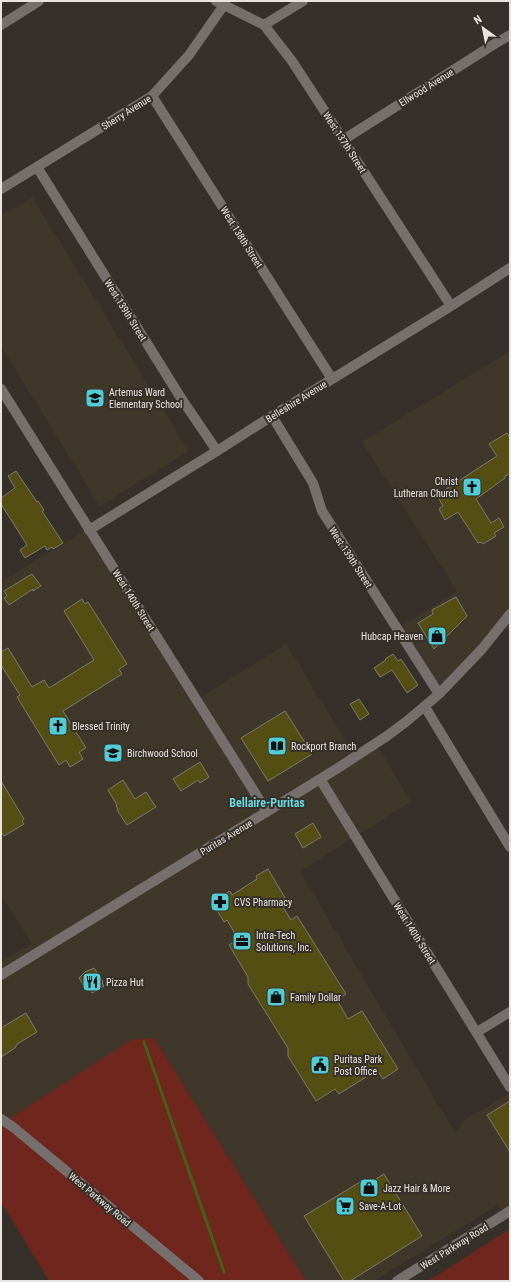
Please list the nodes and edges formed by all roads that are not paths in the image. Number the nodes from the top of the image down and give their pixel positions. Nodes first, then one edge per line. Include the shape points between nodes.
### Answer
1 (39, 1) edge
2 (303, 1) edge
3 (220, 3) edge
4 (1, 25) edge
5 (264, 25) junction
6 (510, 35) edge
7 (152, 96) junction
8 (343, 140) junction
9 (37, 167) junction
10 (1, 189) edge
11 (508, 268) edge
12 (451, 306) junction
13 (332, 379) junction
14 (1, 389) edge
15 (272, 416) junction
16 (217, 451) junction
17 (89, 530) junction
18 (508, 620) edge
19 (439, 694) junction
20 (425, 707) junction
21 (320, 779) junction
22 (268, 812) junction
23 (510, 847) edge
24 (1, 975) edge
25 (510, 1012) edge
26 (477, 1032) junction
27 (510, 1087) edge
28 (1, 1119) edge
29 (510, 1211) edge
30 (199, 1281) edge
31 (397, 1281) edge

1 - 4 street
2 - 5 street
3 - 5 street, West 137th Street
3 - 7 street, Sherry Avenue via 189,55
5 - 8 street, West 137th Street via 292,61
6 - 8 street, Ellwood Avenue
7 - 9 street, Sherry Avenue
7 - 13 street, West 138th Street
8 - 12 street, West 137th Street
9 - 10 street, Sherry Avenue
9 - 16 street, West 139th Street via 177,392
11 - 12 street, Belleshire Avenue
12 - 13 street, Belleshire Avenue
13 - 15 street, Belleshire Avenue
14 - 17 street, West 140th Street
15 - 16 street, Belleshire Avenue
15 - 19 street, West 139th Street via 314,483 322,511
16 - 17 street, Belleshire Avenue
17 - 22 street, West 140th Street
18 - 19 street, Puritas Avenue
19 - 20 street, Puritas Avenue
20 - 21 street, Puritas Avenue via 387,736
20 - 23 street
21 - 22 street, Puritas Avenue
21 - 26 street, West 140th Street
22 - 24 street, Puritas Avenue
25 - 26 street
26 - 27 street, West 140th Street
28 - 30 street, West Parkway Road
29 - 31 street, West Parkway Road

